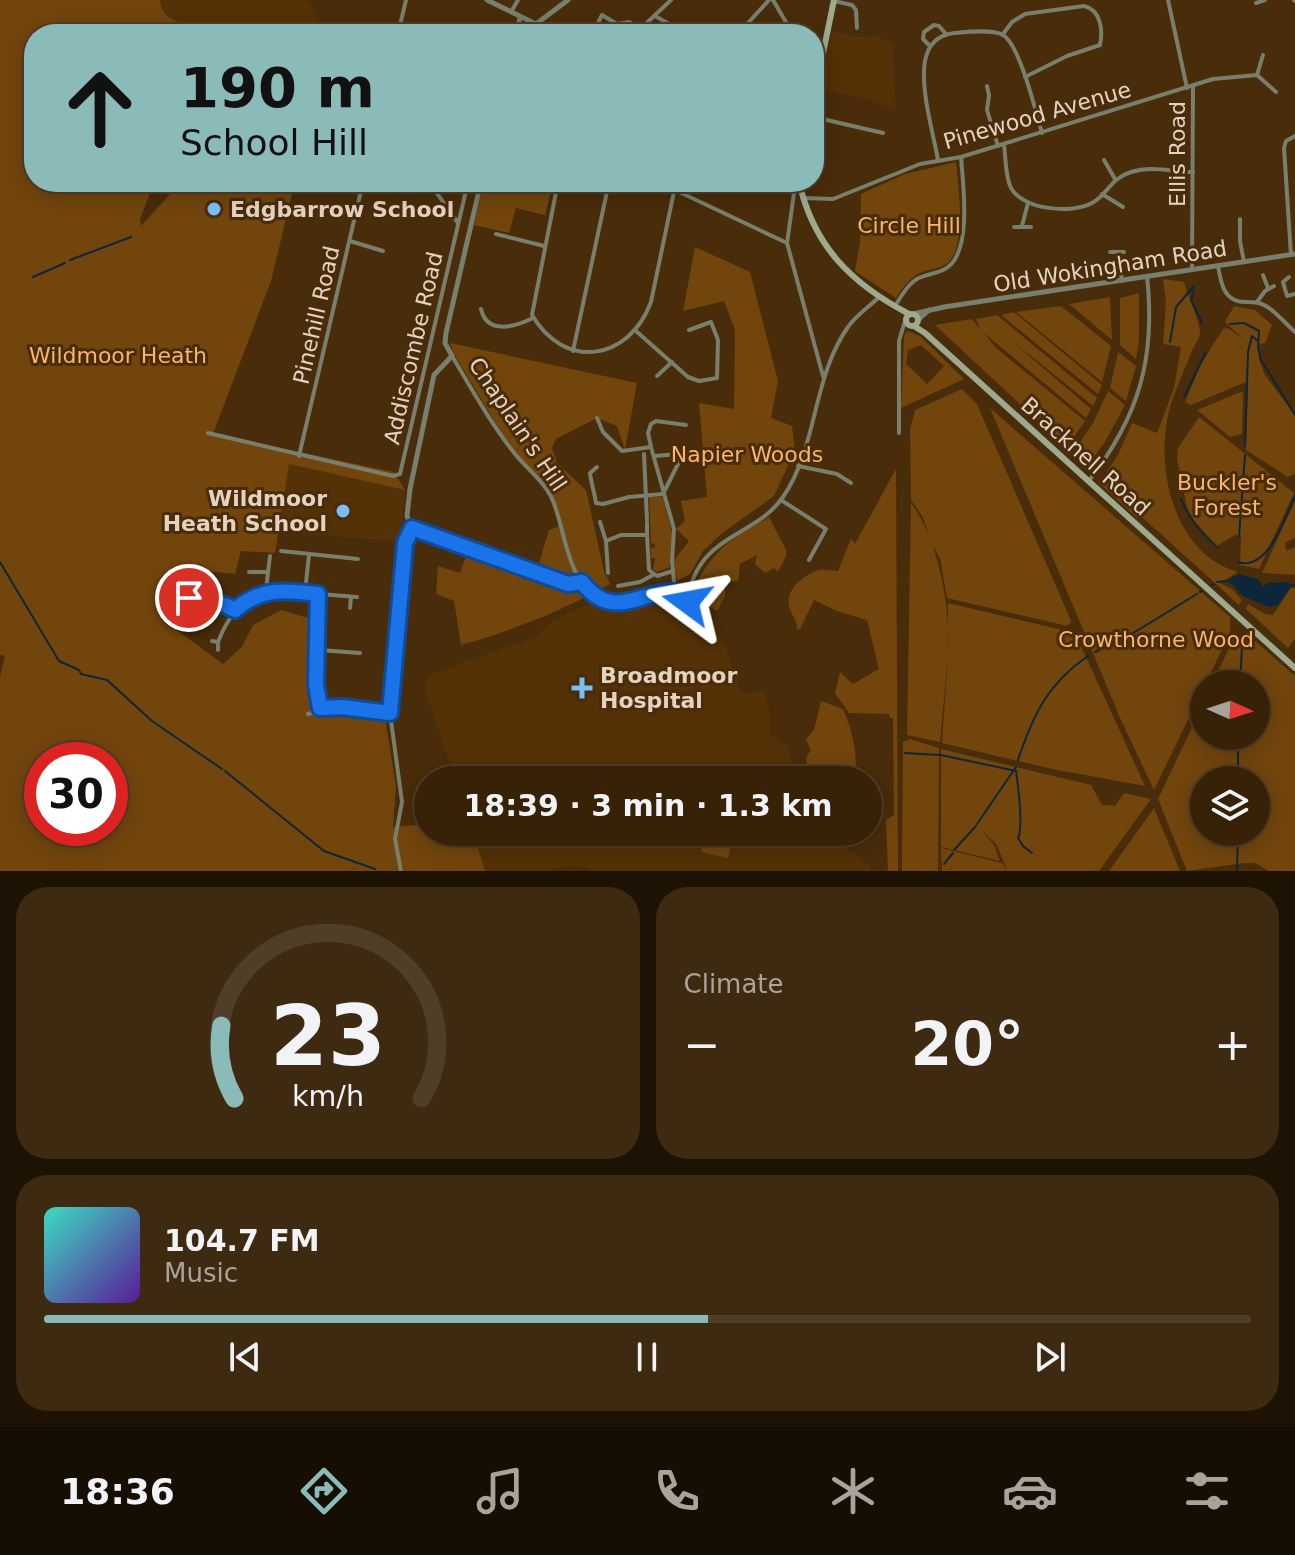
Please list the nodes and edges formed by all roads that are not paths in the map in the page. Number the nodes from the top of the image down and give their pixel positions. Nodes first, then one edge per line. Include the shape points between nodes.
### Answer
1 (406, 0) edge
2 (487, 0) edge
3 (518, 0) edge
4 (568, 0) edge
5 (671, 0) edge
6 (771, 0) edge
7 (1168, 0) edge
8 (1265, 0) edge
9 (834, 1) edge
10 (1256, 3) dead end
11 (511, 12) junction
12 (654, 15) junction
13 (520, 18) junction
14 (400, 24) edge
15 (518, 24) edge
16 (536, 24) joint
17 (597, 24) edge
18 (617, 24) edge
19 (645, 24) edge
20 (670, 24) edge
21 (748, 24) edge
22 (787, 24) edge
23 (857, 28) dead end
24 (946, 34) junction
25 (1002, 34) junction
26 (824, 40) edge
27 (930, 46) junction
28 (1263, 55) dead end
29 (1257, 75) junction
30 (1025, 77) junction
31 (987, 86) dead end
32 (1190, 87) junction
33 (1276, 92) dead end
34 (824, 119) edge
35 (883, 133) dead end
36 (1042, 133) junction
37 (1295, 136) edge
38 (1004, 144) junction
39 (998, 146) junction
40 (961, 157) junction
41 (938, 160) junction
42 (1104, 160) dead end
43 (1193, 172) junction
44 (1116, 179) junction
45 (361, 192) edge
46 (436, 192) edge
47 (466, 192) edge
48 (479, 192) edge
49 (556, 192) edge
50 (607, 192) edge
51 (675, 192) edge
52 (679, 192) edge
53 (794, 192) edge
54 (802, 192) edge
55 (1102, 194) junction
56 (803, 198) junction
57 (1028, 203) junction
58 (1123, 207) dead end
59 (1240, 219) dead end
60 (458, 223) junction
61 (1022, 226) junction
62 (1014, 227) dead end
63 (1031, 227) dead end
64 (496, 234) dead end
65 (1293, 236) edge
66 (350, 241) junction
67 (787, 243) junction
68 (544, 246) junction
69 (383, 251) dead end
70 (1110, 252) dead end
71 (1293, 255) edge
72 (1244, 262) junction
73 (1218, 266) junction
74 (1192, 269) junction
75 (1263, 275) dead end
76 (1147, 276) junction
77 (1289, 277) dead end
78 (1122, 281) junction
79 (1295, 294) edge
80 (879, 296) junction
81 (1257, 302) junction
82 (896, 307) junction
83 (481, 309) dead end
84 (533, 316) junction
85 (911, 320) junction
86 (689, 330) dead end
87 (636, 331) junction
88 (1295, 332) edge
89 (573, 351) junction
90 (452, 356) junction
91 (672, 362) junction
92 (657, 376) dead end
93 (824, 376) junction
94 (717, 378) junction
95 (718, 385) dead end
96 (597, 418) dead end
97 (686, 425) dead end
98 (208, 433) dead end
99 (899, 433) dead end
100 (651, 447) junction
101 (644, 454) dead end
102 (299, 456) junction
103 (655, 456) junction
104 (798, 466) junction
105 (597, 467) dead end
106 (1088, 482) junction
107 (851, 483) dead end
108 (664, 493) junction
109 (647, 497) junction
110 (781, 500) junction
111 (600, 522) dead end
112 (412, 528) junction
113 (647, 535) junction
114 (606, 541) junction
115 (281, 551) dead end
116 (309, 554) junction
117 (270, 556) dead end
118 (358, 559) dead end
119 (809, 560) dead end
120 (673, 571) junction
121 (249, 572) dead end
122 (268, 572) junction
123 (608, 573) dead end
124 (653, 575) junction
125 (582, 582) junction
126 (618, 586) dead end
127 (675, 591) junction
128 (266, 592) junction
129 (305, 592) junction
130 (318, 594) junction
131 (189, 598) dead end
132 (350, 608) dead end
133 (235, 610) junction
134 (218, 650) dead end
135 (319, 650) junction
136 (360, 653) dead end
137 (1295, 668) edge
138 (320, 708) junction
139 (390, 713) junction
140 (308, 714) dead end
141 (401, 871) edge

1 - 14 street
2 - 11 street
3 - 11 street
4 - 16 street
5 - 12 street
6 - 21 street
6 - 22 street
7 - 32 street, Ellis Road
8 - 10 street
9 - 23 street via 852,5
9 - 26 main road
11 - 13 street
12 - 19 street
12 - 20 street
13 - 15 street
13 - 16 street
17 - 18 street via 602,15
24 - 25 street
24 - 27 street
24 - 27 street via 934,25 924,32
25 - 30 street
25 - 30 street via 1025,14 1084,6 1097,13 1100,45
27 - 41 street via 925,74
28 - 29 street
29 - 32 street, Pinewood Avenue via 1222,77
29 - 33 street
30 - 36 street
31 - 39 street via 987,110
32 - 36 street, Pinewood Avenue
32 - 43 street, Ellis Road
34 - 35 street
36 - 38 street, Pinewood Avenue
37 - 65 street via 1284,148
38 - 39 street, Pinewood Avenue
38 - 57 street via 1011,189
39 - 40 street, Pinewood Avenue
40 - 41 street, Pinewood Avenue
40 - 82 street via 960,252 940,272 914,280
41 - 56 street, Pinewood Avenue via 837,198
42 - 44 street
43 - 44 street via 1146,169
43 - 74 street, Ellis Road
44 - 55 street
45 - 66 street, Pinehill Road
46 - 60 street
47 - 60 street, Addiscombe Road
48 - 90 street via 446,333
49 - 68 street
50 - 89 street
51 - 87 street via 651,302
52 - 67 street
53 - 67 street
54 - 56 main road, Bracknell Road
55 - 57 street via 1084,206 1054,209
55 - 58 street
56 - 80 main road, Bracknell Road via 834,257
57 - 61 street
59 - 72 street
60 - 102 street, Addiscombe Road via 400,474
61 - 62 street
61 - 63 street
64 - 68 street
65 - 71 street
66 - 69 street
66 - 102 street, Pinehill Road
67 - 93 street
68 - 84 street
70 - 78 street via 1121,252
71 - 72 street, Old Wokingham Road
72 - 73 street, Old Wokingham Road
73 - 74 street, Old Wokingham Road
73 - 81 street via 1228,296 1237,302
74 - 76 street, Old Wokingham Road
75 - 81 street via 1271,287
76 - 78 street, Old Wokingham Road
76 - 106 street via 1150,326 1143,381 1124,430
77 - 79 street via 1284,291 1287,296
78 - 85 street, Old Wokingham Road via 930,309
80 - 82 main road, Bracknell Road
80 - 93 street via 847,328
81 - 88 street
82 - 85 main road, Bracknell Road
83 - 84 street via 489,325 501,327
84 - 89 street via 553,340
85 - 99 street via 899,341
85 - 106 main road, Bracknell Road
86 - 94 street via 714,321
87 - 89 street via 598,352
87 - 91 street
90 - 112 street via 434,375 410,489 407,516
90 - 125 street, Chaplain's Hill via 513,452 552,498
91 - 92 street
91 - 94 street via 696,380
93 - 104 street
94 - 95 street
96 - 100 street via 622,451
97 - 100 street via 651,424
98 - 102 street
100 - 103 street
101 - 109 street
103 - 108 street
103 - 108 street via 673,453 680,460
104 - 107 street via 837,474
104 - 110 street
105 - 109 street via 589,477 596,503
106 - 137 main road, Bracknell Road
108 - 109 street
108 - 120 street via 674,529
109 - 113 street
110 - 119 street via 826,529
110 - 127 street via 708,554 688,599
111 - 114 street
112 - 125 street via 568,584
112 - 139 street via 405,543
113 - 114 street
113 - 124 street
114 - 123 street
115 - 116 street
116 - 118 street
116 - 129 street
117 - 122 street
120 - 124 street
120 - 127 street
121 - 122 street
122 - 128 street
124 - 126 street
125 - 127 street via 595,595 622,603
128 - 129 street
128 - 133 street
129 - 130 street
130 - 132 street via 354,597
130 - 135 street
131 - 133 street
133 - 134 street via 215,641
135 - 136 street
135 - 138 street
138 - 139 street
138 - 140 street
139 - 141 street via 402,802 395,839

